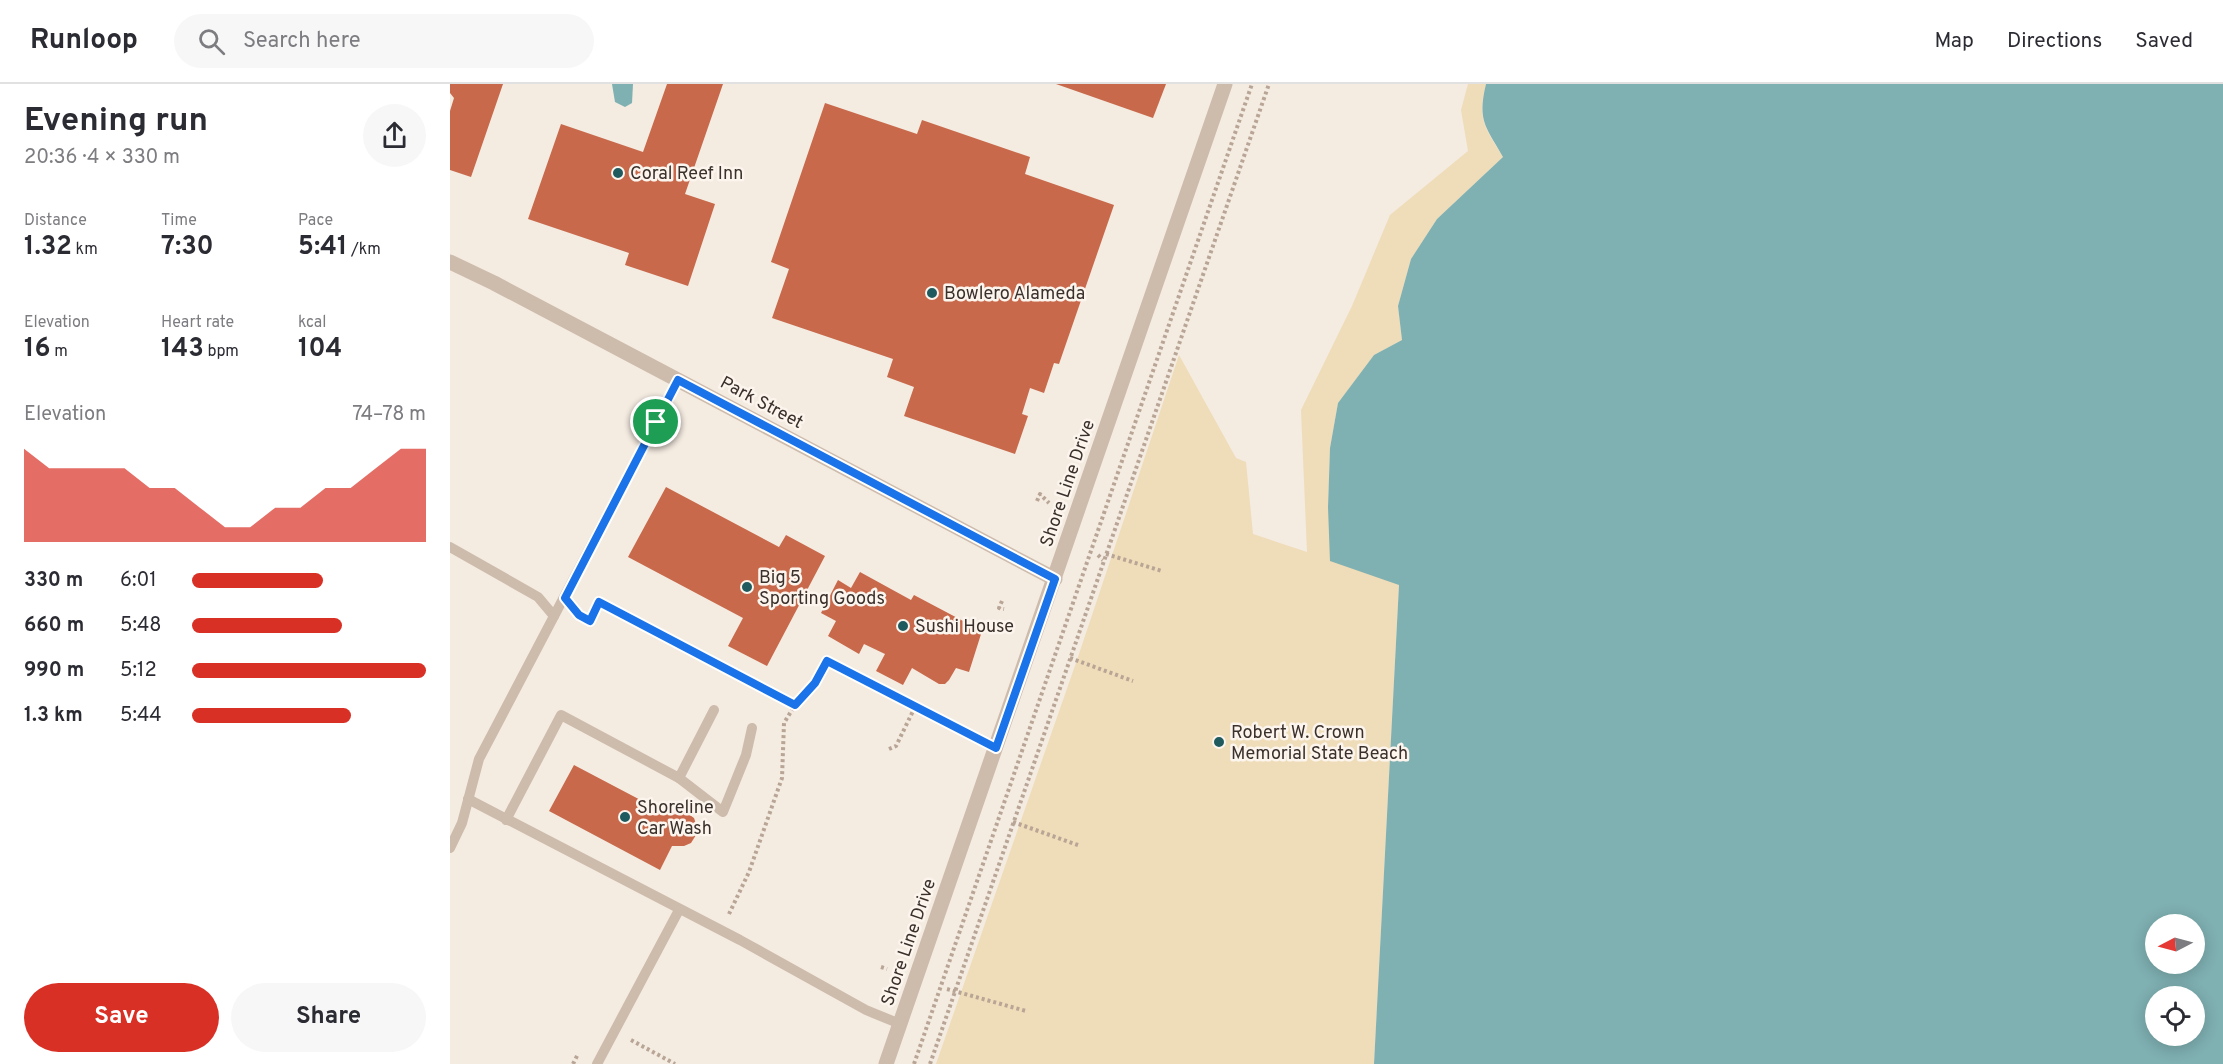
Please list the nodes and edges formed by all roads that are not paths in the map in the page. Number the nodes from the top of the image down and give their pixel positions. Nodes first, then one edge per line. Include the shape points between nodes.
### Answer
1 (1225, 84) edge
2 (450, 262) edge
3 (678, 380) junction
4 (450, 548) edge
5 (1055, 579) junction
6 (554, 616) junction
7 (714, 710) dead end
8 (752, 729) dead end
9 (679, 778) junction
10 (468, 799) junction
11 (506, 820) junction
12 (450, 848) edge
13 (679, 910) junction
14 (900, 1024) junction
15 (597, 1064) edge
16 (886, 1064) edge

1 - 5 street, Shore Line Drive
2 - 3 street, Park Street
3 - 5 street, Park Street
3 - 6 lane
4 - 6 lane via 538,597
5 - 14 street, Shore Line Drive
6 - 10 lane via 479,759
7 - 9 lane
8 - 9 lane via 747,755 723,812
9 - 11 lane via 561,715
10 - 11 lane
10 - 12 lane
11 - 13 lane
13 - 14 lane via 866,1010
13 - 15 lane
14 - 16 street, Shore Line Drive

